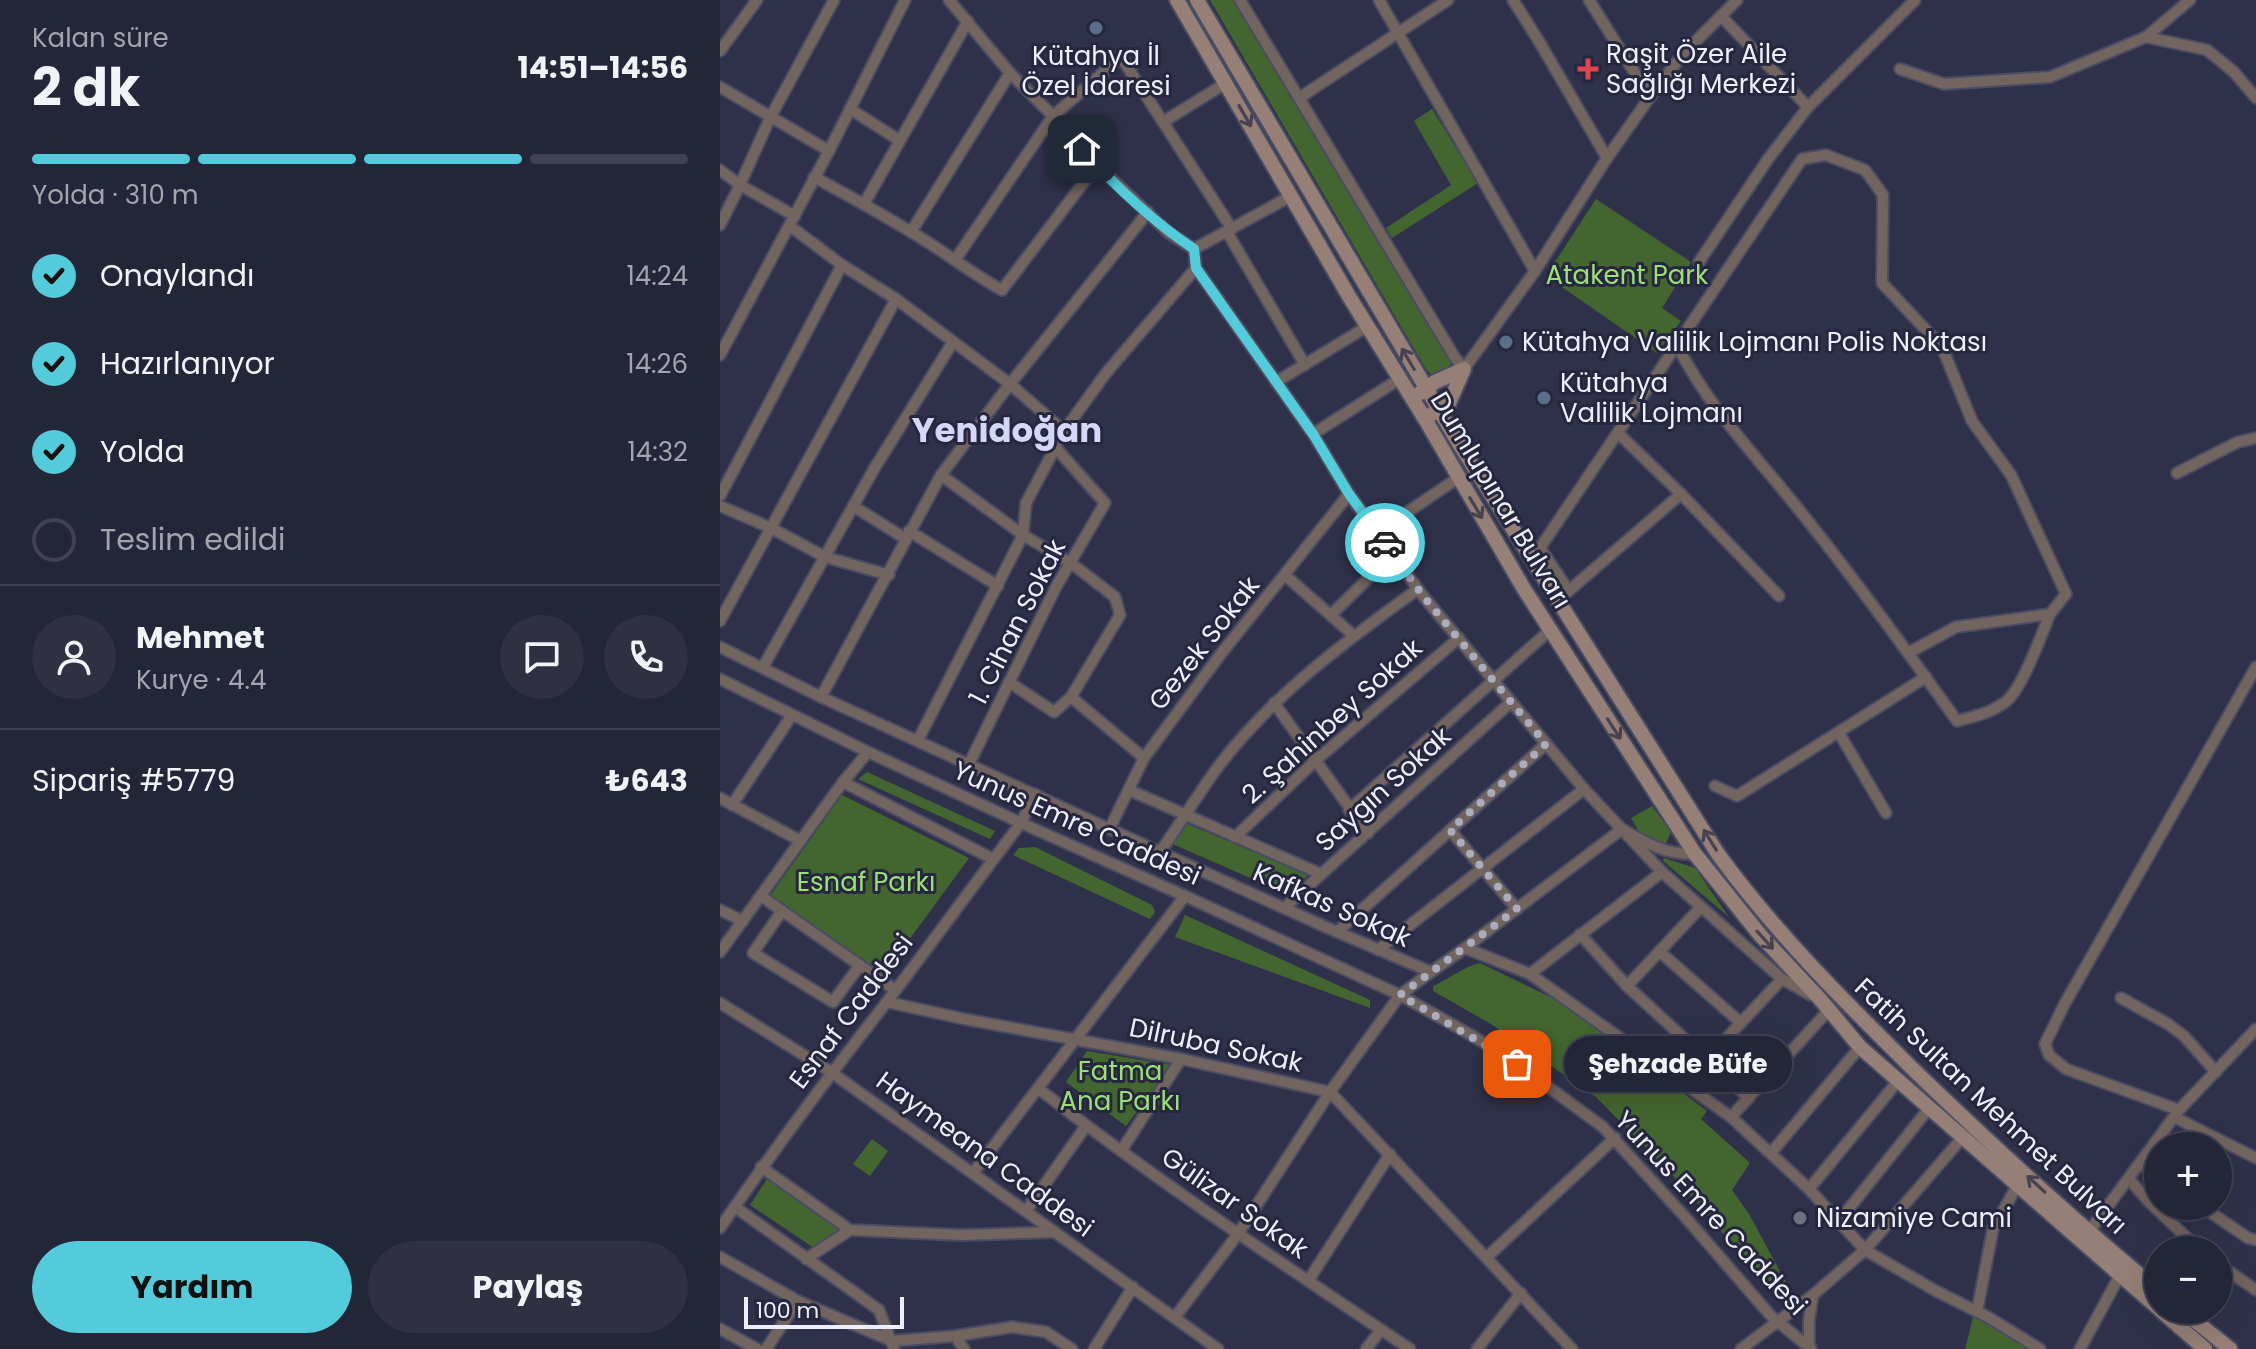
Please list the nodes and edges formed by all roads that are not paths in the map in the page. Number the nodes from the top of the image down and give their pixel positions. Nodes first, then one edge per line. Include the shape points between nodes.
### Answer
1 (757, 0) edge
2 (834, 0) edge
3 (905, 0) edge
4 (949, 0) edge
5 (1177, 0) edge
6 (1197, 0) edge
7 (1240, 0) edge
8 (1379, 0) edge
9 (1448, 0) edge
10 (1513, 0) edge
11 (1589, 0) edge
12 (1737, 0) edge
13 (1915, 0) edge
14 (2190, 0) edge
15 (1721, 16) junction
16 (968, 21) junction
17 (1399, 32) junction
18 (2146, 37) junction
19 (720, 51) edge
20 (1900, 69) dead end
21 (1010, 73) junction
22 (1226, 83) junction
23 (720, 87) edge
24 (1650, 97) junction
25 (1299, 98) junction
26 (2256, 98) edge
27 (1808, 107) junction
28 (850, 109) junction
29 (1053, 116) junction
30 (770, 118) junction
31 (1163, 122) junction
32 (899, 140) junction
33 (829, 151) junction
34 (1607, 158) junction
35 (1097, 165) junction
36 (720, 170) edge
37 (814, 177) junction
38 (740, 185) junction
39 (1291, 196) junction
40 (864, 204) junction
41 (1148, 212) junction
42 (793, 221) junction
43 (720, 225) edge
44 (1229, 230) junction
45 (911, 232) junction
46 (1194, 249) junction
47 (955, 260) junction
48 (1699, 262) dead end
49 (842, 265) junction
50 (1196, 268) junction
51 (1535, 271) junction
52 (896, 299) junction
53 (1368, 326) junction
54 (953, 342) junction
55 (1677, 345) junction
56 (720, 355) edge
57 (1305, 365) junction
58 (1464, 369) junction
59 (1401, 378) junction
60 (1276, 382) junction
61 (1010, 384) junction
62 (1426, 389) junction
63 (1412, 399) junction
64 (1439, 409) junction
65 (1425, 419) junction
66 (1064, 431) junction
67 (1618, 433) junction
68 (1313, 434) junction
69 (2256, 438) edge
70 (1055, 447) junction
71 (2177, 473) dead end
72 (941, 475) junction
73 (1458, 478) junction
74 (1349, 494) junction
75 (1681, 494) junction
76 (720, 496) edge
77 (720, 506) edge
78 (853, 506) junction
79 (771, 528) junction
80 (1378, 532) junction
81 (907, 535) junction
82 (1023, 535) junction
83 (1393, 554) junction
84 (825, 557) junction
85 (1071, 563) junction
86 (889, 575) junction
87 (1285, 575) junction
88 (998, 586) junction
89 (1418, 589) junction
90 (1564, 595) junction
91 (1779, 596) dead end
92 (2050, 614) junction
93 (1331, 615) junction
94 (720, 621) edge
95 (1550, 630) junction
96 (1353, 635) junction
97 (1459, 638) junction
98 (720, 647) edge
99 (1908, 653) junction
100 (763, 667) junction
101 (2256, 667) edge
102 (1926, 677) junction
103 (720, 679) edge
104 (1495, 680) junction
105 (1009, 682) junction
106 (821, 697) junction
107 (1071, 697) junction
108 (1511, 702) junction
109 (1274, 703) junction
110 (792, 715) junction
111 (1839, 733) junction
112 (918, 740) junction
113 (1546, 744) junction
114 (868, 752) junction
115 (1144, 758) junction
116 (1315, 761) junction
117 (969, 764) junction
118 (843, 782) junction
119 (1715, 786) dead end
120 (1584, 789) junction
121 (1129, 790) junction
122 (1035, 794) junction
123 (720, 798) edge
124 (732, 805) junction
125 (1349, 810) junction
126 (1886, 813) dead end
127 (1186, 816) junction
128 (1021, 823) junction
129 (1110, 828) junction
130 (1622, 829) junction
131 (1450, 830) junction
132 (1368, 833) junction
133 (1235, 837) junction
134 (801, 841) junction
135 (1160, 852) junction
136 (1695, 854) junction
137 (993, 859) junction
138 (1482, 868) junction
139 (1662, 872) junction
140 (1321, 874) junction
141 (761, 896) junction
142 (1185, 896) junction
143 (1701, 907) junction
144 (1284, 908) junction
145 (1517, 909) junction
146 (720, 910) edge
147 (782, 911) junction
148 (743, 921) junction
149 (1337, 932) junction
150 (1580, 934) junction
151 (1465, 948) junction
152 (1378, 950) junction
153 (1659, 951) junction
154 (720, 952) edge
155 (860, 965) junction
156 (1431, 972) junction
157 (1530, 974) junction
158 (1782, 979) junction
159 (1627, 986) junction
160 (895, 990) junction
161 (1400, 995) junction
162 (2121, 998) dead end
163 (1826, 999) junction
164 (887, 1002) junction
165 (720, 1003) edge
166 (1741, 1023) junction
167 (2256, 1029) edge
168 (1075, 1039) junction
169 (1860, 1047) junction
170 (1181, 1059) junction
171 (1707, 1059) junction
172 (831, 1072) junction
173 (2216, 1072) junction
174 (1898, 1081) junction
175 (1039, 1089) junction
176 (1330, 1092) junction
177 (1749, 1098) junction
178 (1930, 1107) junction
179 (2177, 1113) junction
180 (1731, 1117) junction
181 (1086, 1126) junction
182 (1963, 1137) junction
183 (1615, 1138) junction
184 (1121, 1151) junction
185 (1771, 1153) junction
186 (1390, 1154) junction
187 (2256, 1158) edge
188 (2140, 1164) junction
189 (761, 1167) junction
190 (2144, 1167) edge
191 (973, 1173) junction
192 (2129, 1179) junction
193 (2017, 1186) junction
194 (1809, 1189) junction
195 (735, 1207) junction
196 (1026, 1211) junction
197 (2222, 1220) edge
198 (1839, 1221) junction
199 (720, 1228) edge
200 (850, 1230) junction
201 (1055, 1232) junction
202 (2088, 1233) junction
203 (1238, 1234) junction
204 (2184, 1236) edge
205 (2256, 1240) edge
206 (1865, 1250) junction
207 (720, 1257) edge
208 (1487, 1257) junction
209 (806, 1259) junction
210 (2232, 1274) edge
211 (2120, 1275) junction
212 (2144, 1279) edge
213 (1308, 1281) junction
214 (1133, 1287) junction
215 (2256, 1290) edge
216 (1521, 1293) junction
217 (1813, 1295) junction
218 (2144, 1296) edge
219 (798, 1301) junction
220 (1977, 1311) junction
221 (1175, 1317) junction
222 (1778, 1322) junction
223 (2176, 1324) edge
224 (2199, 1324) edge
225 (720, 1329) edge
226 (1381, 1330) junction
227 (955, 1336) junction
228 (893, 1345) edge
229 (1810, 1348) edge
230 (757, 1349) edge
231 (766, 1349) edge
232 (964, 1349) edge
233 (1072, 1349) edge
234 (1094, 1349) edge
235 (1218, 1349) edge
236 (1366, 1349) edge
237 (1410, 1349) edge
238 (1477, 1349) edge
239 (1572, 1349) edge
240 (1741, 1349) edge
241 (2040, 1349) edge
242 (2080, 1349) edge
243 (2205, 1349) edge
244 (2230, 1349) edge

1 - 19 street
2 - 30 street
3 - 28 street
4 - 16 street
5 - 22 main road, Dumlupınar Bulvarı
62 -> 6 main road, Dumlupınar Bulvarı
7 - 25 street
8 - 17 street
9 - 17 street
10 - 34 street
11 - 24 street
12 - 15 street
13 - 27 street
14 - 18 street
15 - 24 street
15 - 27 street
16 - 21 street
16 - 32 street
17 - 25 street
17 - 51 street
18 - 20 street via 2050,77 1944,84
18 - 26 street via 2207,50
21 - 29 street
21 - 45 street
22 - 31 street
22 -> 39 main road, Dumlupınar Bulvarı
23 - 30 street
24 - 34 street
25 - 58 street
27 - 48 street
28 - 32 street
28 - 33 street
29 - 31 street via 1121,57
29 - 35 street
29 - 47 street
30 - 33 street
30 - 38 street
31 - 44 street
32 - 40 street
33 - 37 street
34 - 51 street
35 - 41 street
35 - 47 street via 1002,290
36 - 38 street
37 - 40 street
37 - 42 street
38 - 42 street
38 - 43 street
39 - 44 street
39 - 53 main road, Dumlupınar Bulvarı
40 - 45 street
41 - 46 street
41 - 61 street
42 - 49 street
42 - 56 street
44 - 46 street
44 - 57 street
45 - 47 street
46 - 50 street
49 - 52 street
49 - 76 street
50 - 60 street
50 - 66 street
51 - 58 street
52 - 54 street
52 - 79 street
53 - 57 street
53 - 59 main road, Dumlupınar Bulvarı
54 - 61 street
54 - 78 street
55 - 67 street
55 - 92 street via 1802,159 1826,155 1865,170 1883,195 1882,283 1942,347 1972,421 2011,475 2066,594
55 - 99 street via 1716,408
57 - 60 street
58 - 62 main road
58 - 64 main road via 1449,403
59 - 63 main road, Dumlupınar Bulvarı
59 - 68 street
60 - 68 street
61 - 66 street
61 - 72 street
62 - 63 main road
62 - 64 main road, Dumlupınar Bulvarı
63 - 65 main road, Dumlupınar Bulvarı
64 - 65 main road
64 - 90 main road, Dumlupınar Bulvarı
65 - 73 main road, Dumlupınar Bulvarı
66 - 70 street
67 - 75 street
67 - 90 street via 1540,548
68 - 74 street
69 - 71 street
70 - 82 street via 1026,503
70 - 85 street, 1. Cihan Sokak via 1105,503
72 - 81 street
72 - 82 street
73 - 80 street
73 -> 95 main road, Dumlupınar Bulvarı
74 - 80 street
74 - 87 street, Gezek Sokak
75 - 90 street
75 - 91 street
77 - 79 street
78 - 81 street
78 - 84 street
79 - 84 street
79 - 94 street
80 - 83 street
81 - 86 street
81 - 88 street
82 - 85 street
82 - 88 street
83 - 89 street
83 - 93 street
84 - 86 street
84 - 100 street
85 - 105 street, 1. Cihan Sokak
85 - 107 street via 1115,597 1120,615
86 - 106 street
87 - 93 street
87 - 115 street, Gezek Sokak
88 - 112 street
89 - 96 street
89 - 97 street
163 -> 90 main road, Dumlupınar Bulvarı via 1718,854
92 - 99 street via 1956,627
92 - 102 street via 2006,702 1957,721
93 - 96 street
95 - 104 street
95 -> 136 main road, Dumlupınar Bulvarı
96 - 109 street
97 - 104 street
97 - 116 street, 2. Şahinbey Sokak
98 - 100 street, Kafkas Sokak
99 - 102 street
100 - 106 street, Kafkas Sokak
101 - 179 street via 2045,1044 2049,1055 2066,1069
102 - 111 street
103 - 110 street, Yunus Emre Caddesi
104 - 108 street
104 - 125 street
105 - 107 street via 1054,712
105 - 117 street, 1. Cihan Sokak
106 - 112 street, Kafkas Sokak
107 - 115 street
108 - 113 street
108 - 132 street, Saygın Sokak
109 - 116 street
109 - 127 street via 1219,766
110 - 114 street, Yunus Emre Caddesi
110 - 124 street
111 - 119 street via 1737,796
111 - 126 street
112 - 117 street, Kafkas Sokak
113 - 120 street
113 - 131 street
114 - 118 street
114 - 128 street, Yunus Emre Caddesi
115 - 121 street, Gezek Sokak
116 - 125 street
116 - 133 street, 2. Şahinbey Sokak
117 - 122 street, Kafkas Sokak
118 - 134 street
118 - 137 street
120 - 130 street
120 - 138 street
121 - 127 street
121 - 129 street, Gezek Sokak
122 - 128 street, Esnaf Caddesi
122 - 129 street, Kafkas Sokak
123 - 124 street
124 - 134 street
125 - 132 street
127 - 133 street
127 - 135 street
128 - 137 street, Esnaf Caddesi
128 - 142 street, Yunus Emre Caddesi
129 - 135 street, Kafkas Sokak
130 - 136 street via 1665,852
130 - 139 street
130 - 145 street, Kafkas Sokak
131 - 138 street
131 - 149 street
132 - 140 street, Saygın Sokak
133 - 140 street
134 - 141 street
135 - 144 street, Kafkas Sokak
136 -> 163 main road, Dumlupınar Bulvarı via 1761,936
137 - 160 street, Esnaf Caddesi
138 - 145 street
138 - 152 street
139 - 143 street
139 - 150 street
140 - 144 street, Saygın Sokak
141 - 147 street
141 - 148 street
142 - 161 street, Yunus Emre Caddesi
142 - 168 street
143 - 153 street
143 - 158 street
144 - 149 street, Kafkas Sokak
145 - 151 street, Kafkas Sokak
146 - 148 street
147 - 155 street
147 - 155 street via 753,953 833,1002
148 - 154 street
149 - 152 street, Kafkas Sokak
150 - 157 street
150 - 159 street
151 - 156 street, Kafkas Sokak
151 - 157 street
152 - 156 street, Kafkas Sokak
153 - 159 street
153 - 166 street
155 - 160 street
156 - 161 street
157 - 180 street
158 - 163 street
158 - 166 street
159 - 171 street
160 - 164 street, Esnaf Caddesi
161 - 176 street
161 - 183 street, Yunus Emre Caddesi via 1517,1064
162 - 173 street via 2176,1030
163 - 169 main road, Fatih Sultan Mehmet Bulvarı
163 - 177 street
202 -> 163 main road, Fatih Sultan Mehmet Bulvarı
164 - 168 street, Dilruba Sokak
164 - 172 street, Esnaf Caddesi
165 - 172 street, Haymeana Caddesi
166 - 171 street
167 - 173 street
168 - 170 street, Dilruba Sokak
168 - 175 street
169 - 174 main road, Fatih Sultan Mehmet Bulvarı
169 - 185 street
170 - 176 street, Dilruba Sokak
170 - 184 street
171 - 177 street
172 - 189 street, Esnaf Caddesi
172 - 191 street, Haymeana Caddesi
173 - 179 street
174 - 178 main road, Fatih Sultan Mehmet Bulvarı
174 - 194 street
175 - 181 street, Gülizar Sokak
175 - 191 street
176 - 186 street, Dilruba Sokak
176 - 203 street
177 - 180 street
178 - 182 main road, Fatih Sultan Mehmet Bulvarı
178 - 198 street
179 - 187 street
179 - 188 street
180 - 185 street
181 - 184 street, Gülizar Sokak
181 - 196 street
182 - 193 main road, Fatih Sultan Mehmet Bulvarı
182 - 206 street
183 - 208 street
183 - 222 street, Yunus Emre Caddesi
184 - 203 street, Gülizar Sokak
185 - 194 street
186 - 208 street, Dilruba Sokak
186 - 213 street
188 - 190 street
188 - 192 street
189 - 195 street, Esnaf Caddesi
189 - 200 street
191 - 196 street, Haymeana Caddesi
192 - 202 street
192 - 204 street
193 - 211 main road, Fatih Sultan Mehmet Bulvarı
193 - 220 street via 1993,1229
194 - 198 street
195 - 199 street, Esnaf Caddesi
195 - 209 street
196 - 201 street, Haymeana Caddesi
197 - 205 street
198 - 206 street
200 - 201 street
200 - 209 street
201 - 214 street, Haymeana Caddesi
202 - 212 main road, Fatih Sultan Mehmet Bulvarı
203 - 213 street, Gülizar Sokak
203 - 221 street
206 - 217 street
206 - 220 street
207 - 219 street
208 - 216 street, Dilruba Sokak
209 - 228 street via 879,1310
210 - 215 street
211 - 218 main road, Fatih Sultan Mehmet Bulvarı
211 - 242 street
213 - 226 street, Gülizar Sokak
214 - 221 street, Haymeana Caddesi
214 - 234 street
216 - 238 street
216 - 239 street, Dilruba Sokak
217 - 222 street
217 - 229 street
219 - 228 street
219 - 231 street
220 - 241 street
221 - 235 street, Haymeana Caddesi
222 - 229 street, Yunus Emre Caddesi
222 - 240 street
223 - 243 main road, Fatih Sultan Mehmet Bulvarı
224 - 244 main road
225 - 230 street
226 - 236 street
226 - 237 street, Gülizar Sokak
227 - 228 street
227 - 232 street
227 - 233 street via 1012,1327 1046,1332

